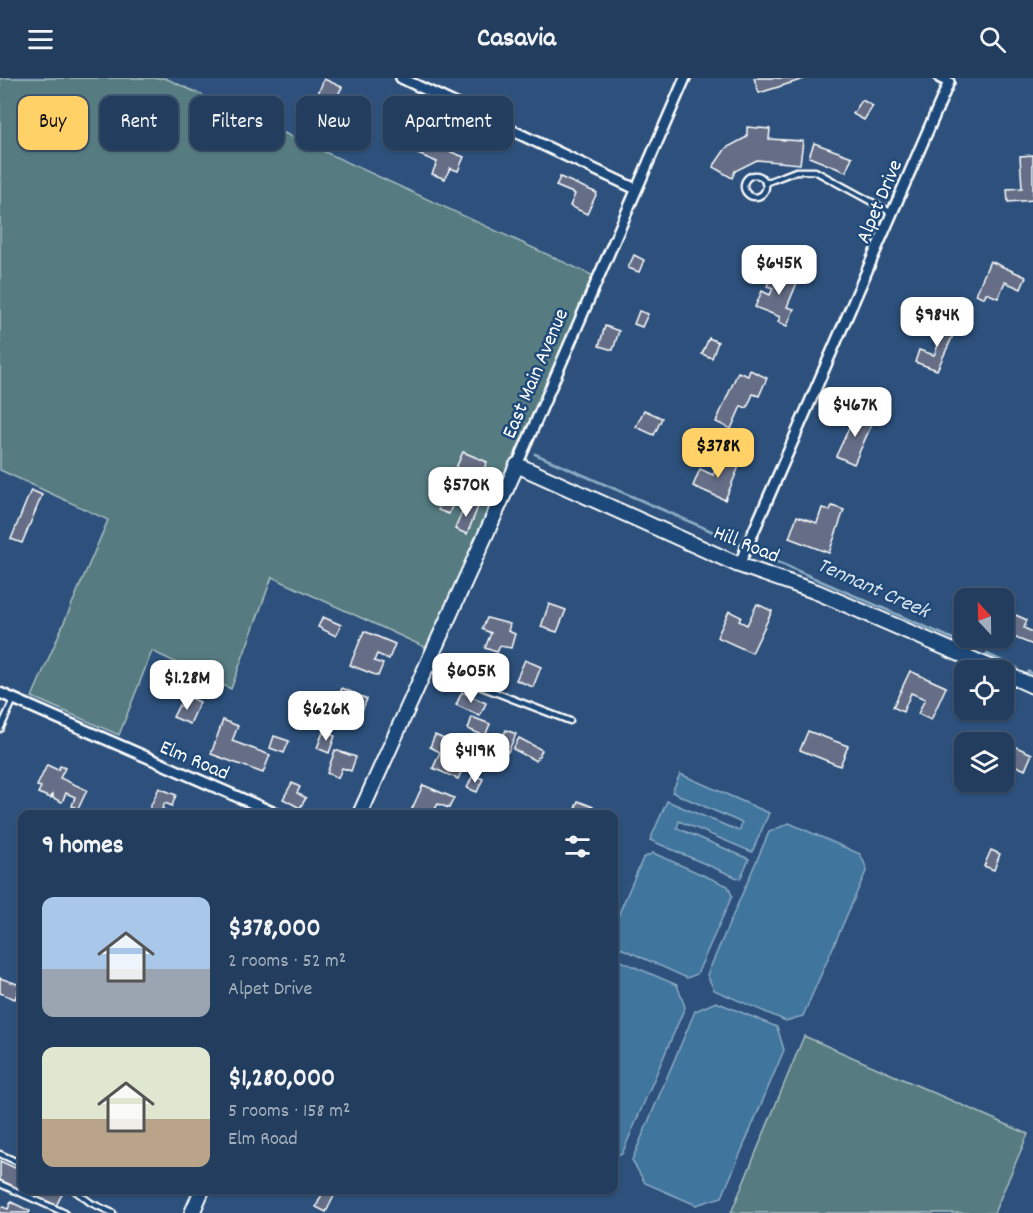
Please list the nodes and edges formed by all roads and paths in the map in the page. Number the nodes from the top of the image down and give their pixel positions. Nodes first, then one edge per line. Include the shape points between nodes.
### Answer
1 (401, 78) edge
2 (685, 78) edge
3 (944, 80) edge
4 (765, 183) junction
5 (636, 189) junction
6 (892, 213) junction
7 (517, 465) junction
8 (739, 565) junction
9 (974, 660) edge
10 (426, 667) junction
11 (1014, 677) edge
12 (1033, 686) edge
13 (0, 693) edge
14 (14, 699) junction
15 (570, 721) dead end
16 (0, 729) edge
17 (268, 810) edge
18 (362, 810) edge
19 (0, 1154) edge
20 (18, 1162) edge
21 (0, 1184) edge
22 (18, 1192) edge
23 (22, 1194) edge
24 (79, 1194) edge
25 (200, 1194) edge
26 (65, 1213) edge
27 (113, 1213) edge
28 (192, 1213) edge

1 - 5 street
2 - 5 street, East Main Avenue
3 - 6 street, Alpet Drive
4 - 4 lane via 760,177 751,176 745,181 744,190 749,196 758,197 764,192
4 - 6 lane via 796,171 816,171
5 - 7 street, East Main Avenue
6 - 8 street, Alpet Drive
7 - 8 street, Hill Road
7 - 10 street, East Main Avenue
8 - 9 street, Hill Road via 817,591
10 - 15 lane
10 - 18 street, East Main Avenue
11 - 12 street
13 - 14 street, Elm Road
14 - 16 lane
14 - 17 street, Elm Road
19 - 20 lane
21 - 22 lane
23 - 26 lane
24 - 27 lane
25 - 28 street

